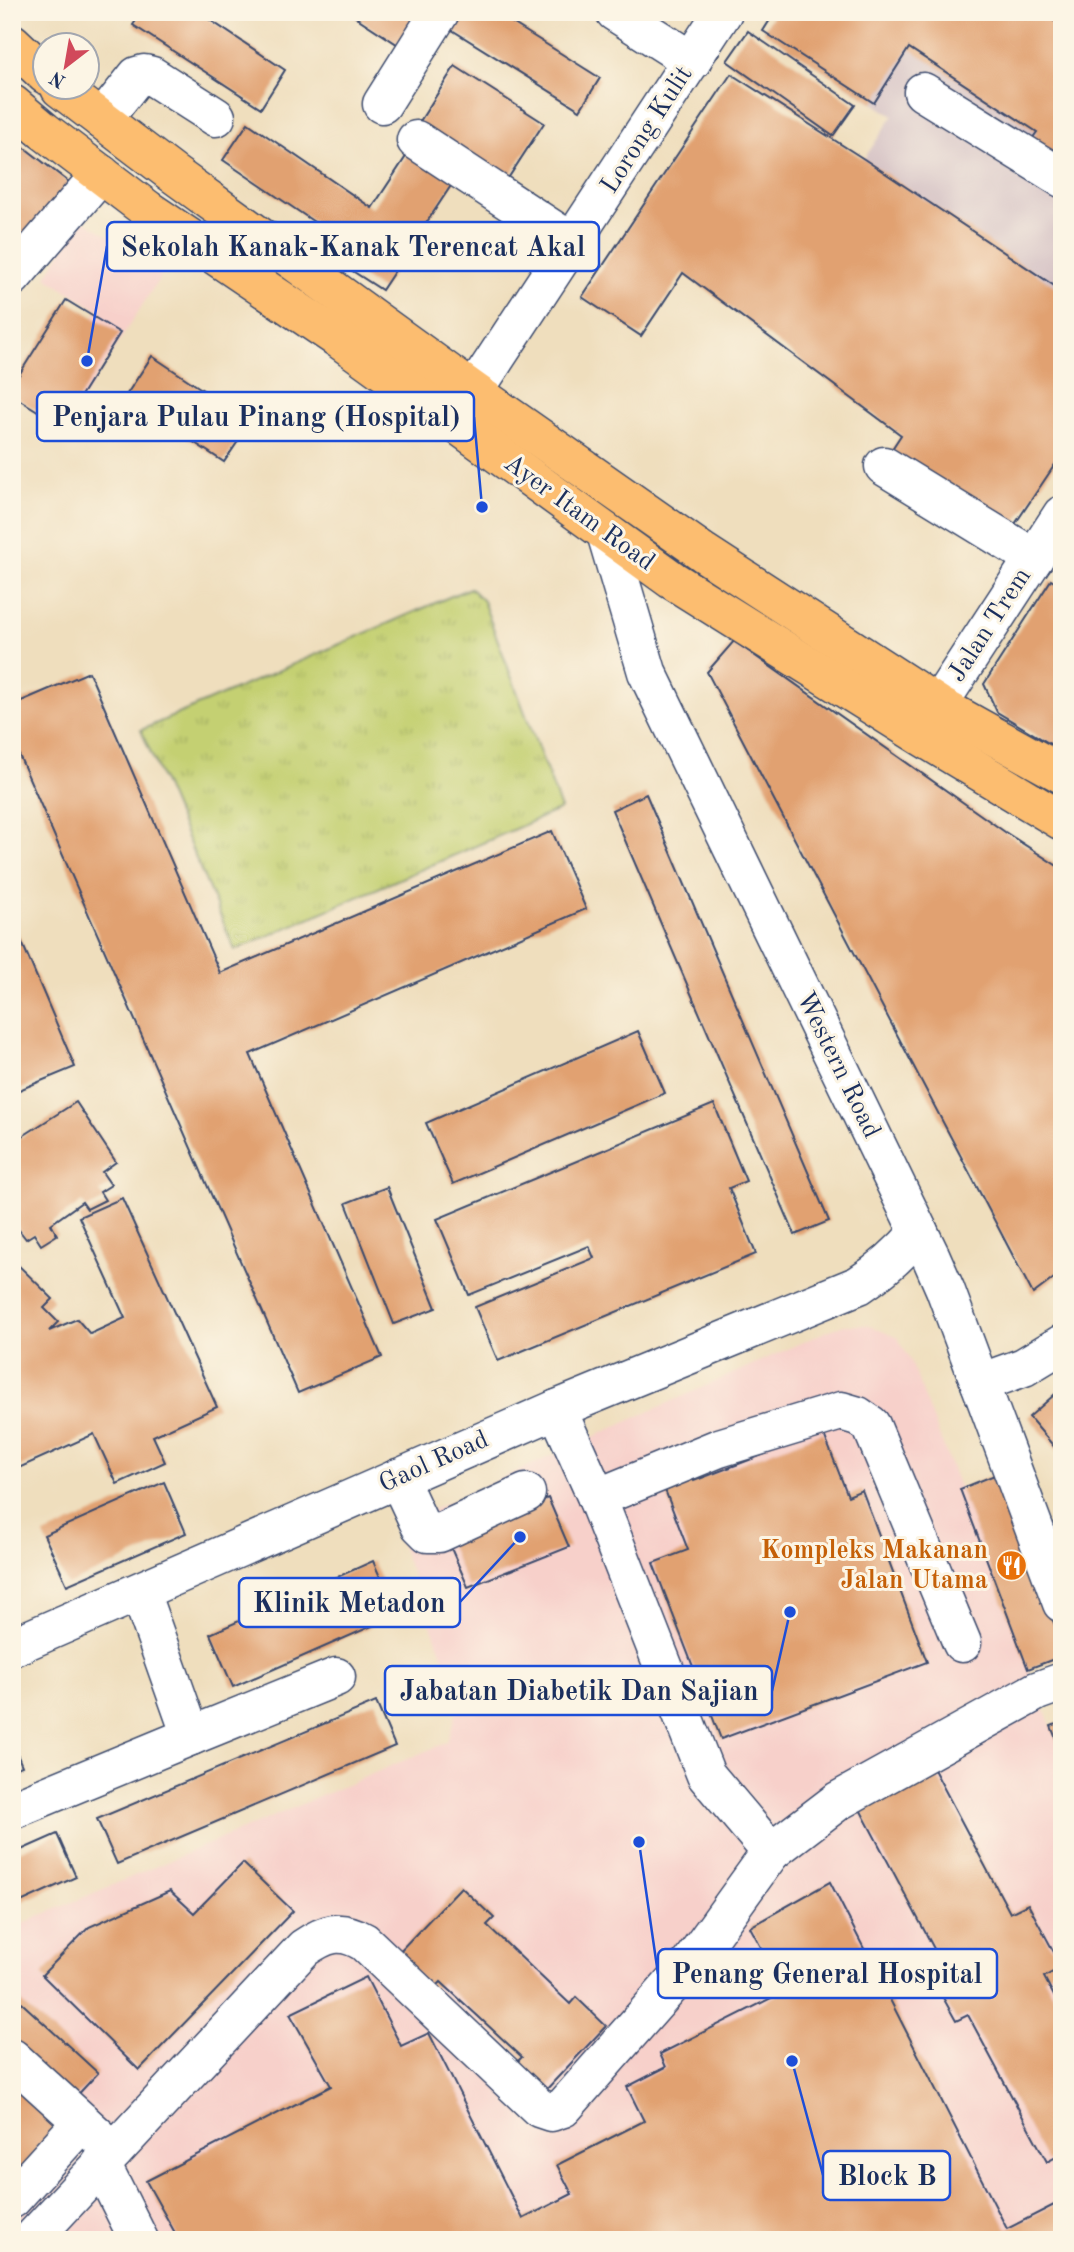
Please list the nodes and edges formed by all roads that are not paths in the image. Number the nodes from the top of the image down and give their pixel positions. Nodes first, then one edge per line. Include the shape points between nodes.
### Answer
1 (440, 12) edge
2 (615, 12) edge
3 (723, 12) edge
4 (692, 61) junction
5 (923, 92) dead end
6 (78, 102) edge
7 (12, 104) edge
8 (382, 104) dead end
9 (216, 117) dead end
10 (102, 120) junction
11 (416, 141) dead end
12 (101, 174) junction
13 (1062, 178) edge
14 (573, 243) junction
15 (12, 277) edge
16 (464, 407) junction
17 (884, 466) dead end
18 (1062, 515) edge
19 (606, 533) junction
20 (1034, 558) junction
21 (929, 720) junction
22 (1062, 774) edge
23 (1062, 821) edge
24 (919, 1232) junction
25 (859, 1285) junction
26 (945, 1289) junction
27 (1062, 1344) edge
28 (979, 1383) junction
29 (556, 1409) junction
30 (398, 1478) junction
31 (526, 1493) dead end
32 (597, 1498) junction
33 (140, 1592) junction
34 (1062, 1603) edge
35 (962, 1643) dead end
36 (12, 1647) edge
37 (336, 1677) dead end
38 (1062, 1682) edge
39 (191, 1736) junction
40 (12, 1810) edge
41 (771, 1852) junction
42 (12, 2058) edge
43 (82, 2122) junction
44 (109, 2167) junction
45 (12, 2199) edge
46 (31, 2240) edge
47 (61, 2240) edge
48 (139, 2240) edge

1 - 8 street
2 - 4 street
3 - 4 street, Lorong Kulit
4 - 14 street, Lorong Kulit
5 - 13 street
6 - 10 main road, Ayer Itam Road
7 - 12 main road, Ayer Itam Road
9 - 10 street via 144,74 136,76
10 - 16 main road, Ayer Itam Road
11 - 14 street
12 - 15 street
12 - 16 main road, Ayer Itam Road via 339,339
14 - 16 street, Lorong Kulit
16 - 19 main road, Ayer Itam Road
16 - 21 main road, Ayer Itam Road via 704,553
17 - 20 street
18 - 20 street, Jalan Trem
19 - 21 main road, Ayer Itam Road via 695,595
19 - 24 street, Western Road via 647,672
20 - 21 street, Jalan Trem
21 - 22 main road, Ayer Itam Road
21 - 23 main road, Ayer Itam Road
24 - 25 street, Gaol Road via 899,1255
24 - 26 street, Western Road
25 - 26 street, Gaol Road
25 - 29 street, Gaol Road
26 - 28 street, Western Road
27 - 28 street via 1024,1367
28 - 34 street, Western Road
29 - 30 street, Gaol Road
29 - 32 street
30 - 31 street via 420,1525 428,1532 439,1533
30 - 33 street, Gaol Road
32 - 35 street via 719,1448 841,1411 858,1416 871,1425
32 - 41 street via 706,1775
33 - 36 street, Gaol Road
33 - 39 street
37 - 39 street
38 - 41 street via 1037,1691 838,1801
39 - 40 street
41 - 44 street via 690,1964 563,2108 551,2112 539,2108 364,1942 346,1934
42 - 43 street
43 - 44 street
43 - 45 street
44 - 46 street
44 - 47 street
44 - 48 street

